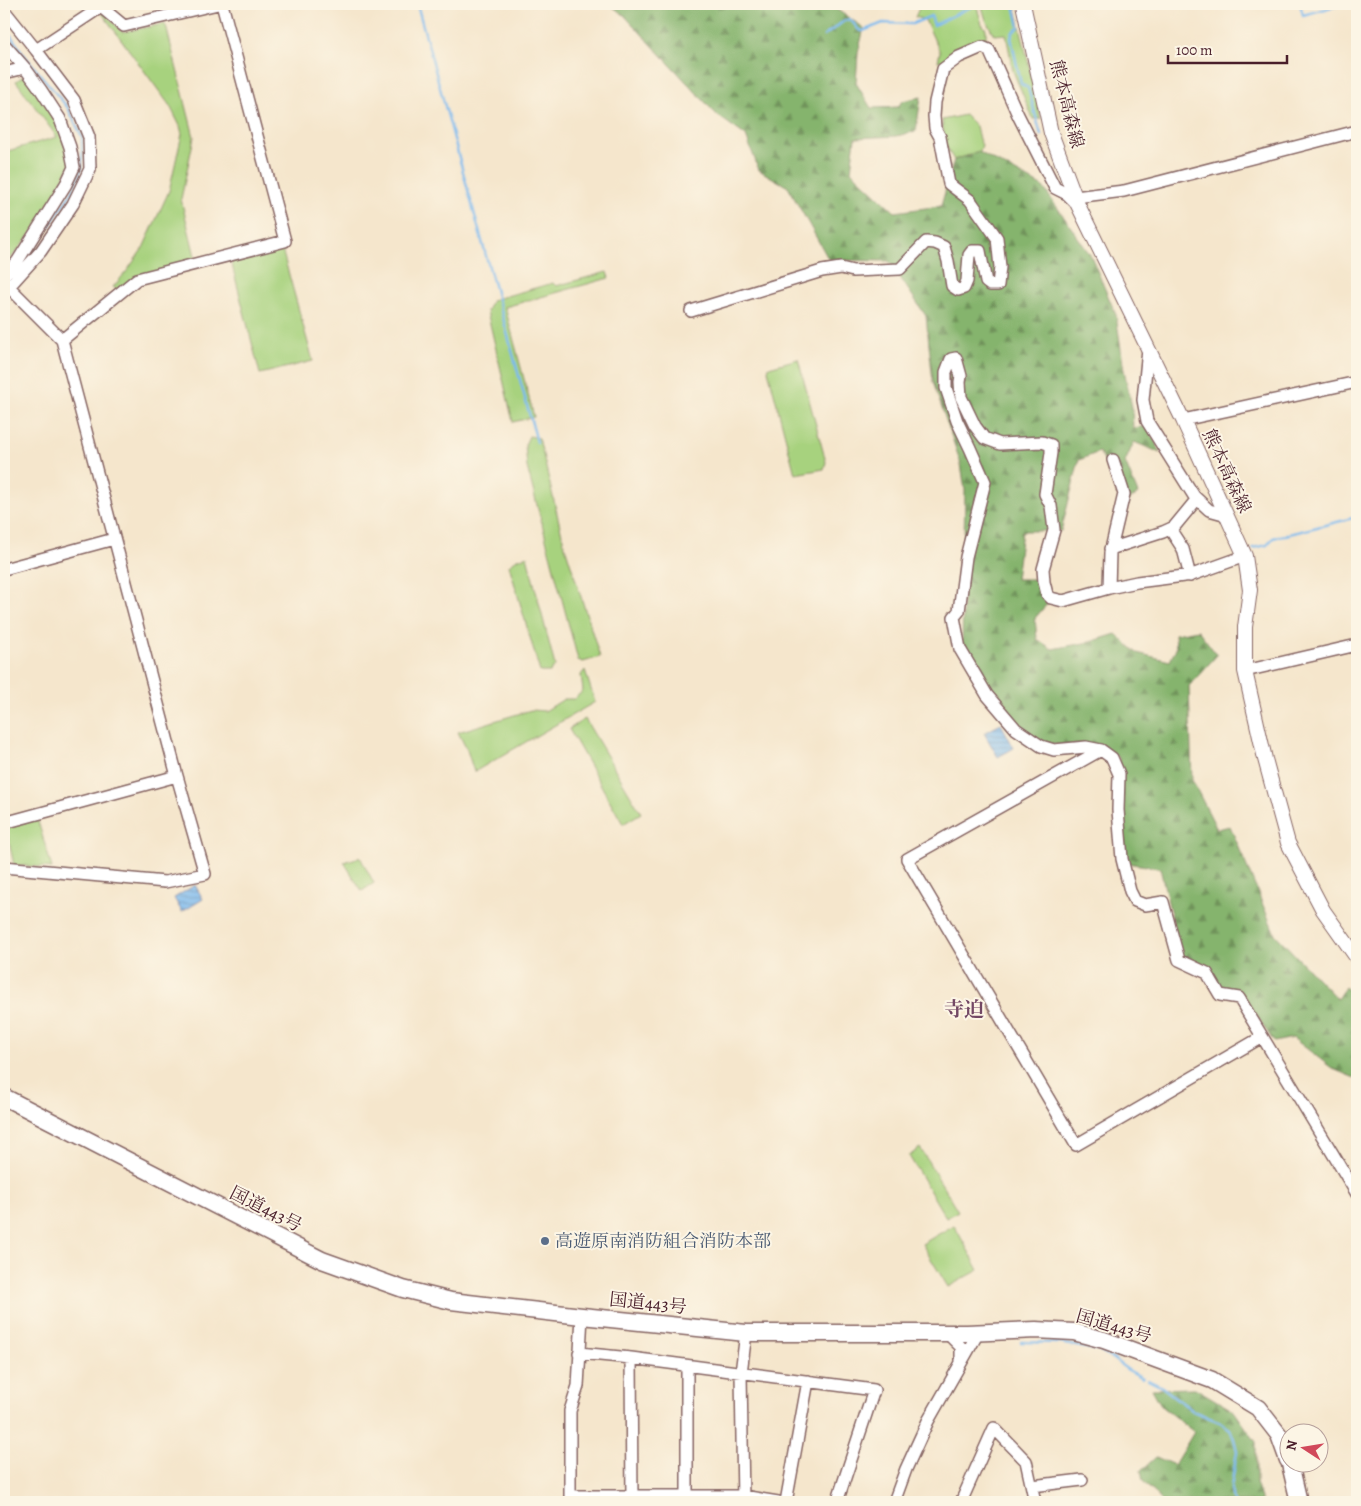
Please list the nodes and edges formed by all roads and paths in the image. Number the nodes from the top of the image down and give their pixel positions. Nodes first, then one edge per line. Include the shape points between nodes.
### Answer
1 (218, 4) edge
2 (222, 4) edge
3 (1023, 4) edge
4 (4, 10) edge
5 (4, 44) edge
6 (36, 50) junction
7 (25, 68) junction
8 (4, 73) edge
9 (1357, 131) edge
10 (1077, 201) junction
11 (4, 275) edge
12 (6, 286) edge
13 (692, 312) dead end
14 (62, 340) junction
15 (1148, 349) junction
16 (1357, 382) edge
17 (1183, 420) junction
18 (1113, 460) dead end
19 (1197, 499) junction
20 (1227, 515) junction
21 (1170, 529) junction
22 (114, 539) junction
23 (1110, 549) junction
24 (1245, 556) junction
25 (4, 569) edge
26 (1190, 576) junction
27 (1109, 588) junction
28 (1357, 645) edge
29 (1244, 671) junction
30 (1101, 750) junction
31 (177, 776) junction
32 (4, 823) edge
33 (4, 867) edge
34 (1357, 958) edge
35 (1262, 1037) junction
36 (4, 1097) edge
37 (1357, 1194) edge
38 (582, 1316) junction
39 (746, 1333) junction
40 (947, 1333) junction
41 (978, 1333) junction
42 (580, 1353) junction
43 (631, 1358) junction
44 (961, 1363) junction
45 (687, 1366) junction
46 (741, 1372) junction
47 (808, 1381) junction
48 (1278, 1434) edge
49 (1292, 1474) edge
50 (1082, 1480) dead end
51 (1033, 1493) edge
52 (570, 1499) edge
53 (687, 1499) edge
54 (743, 1499) edge
55 (632, 1500) edge
56 (778, 1502) edge
57 (786, 1502) edge
58 (837, 1502) edge
59 (894, 1502) edge
60 (962, 1502) edge
61 (1027, 1502) edge
62 (1300, 1502) edge

1 - 6 street via 124,26 101,7
2 - 14 street via 285,240 137,279
3 - 10 main road, 熊本高森線 via 1051,133
4 - 6 street
5 - 7 street
6 - 12 street via 74,100 89,137 90,169 73,204 41,251
7 - 8 street
7 - 11 street via 60,119 74,167 17,262
9 - 10 street
10 - 13 street via 1055,188 989,50 982,47 942,69 934,116 949,184 970,200 997,238 998,284 986,282 980,251 972,251 964,288 958,290 952,286 944,247 926,242 900,270 853,271 841,268 822,271
10 - 15 main road, 熊本高森線
12 - 14 street
14 - 22 street
15 - 17 main road, 熊本高森線
15 - 19 street via 1143,400 1147,421
16 - 17 street
17 - 20 main road, 熊本高森線
18 - 23 street via 1124,494
19 - 20 street via 1209,510
19 - 21 street
20 - 24 main road, 熊本高森線
21 - 23 street
21 - 26 street via 1183,549
22 - 25 street
22 - 31 street
23 - 27 street
24 - 26 street
24 - 29 main road, 熊本高森線 via 1250,590
26 - 27 street
27 - 30 street via 1063,601 1047,594 1044,570 1054,530 1051,506 1045,494 1051,445 1042,442 1000,444 984,438 974,426 961,397 961,376 956,358 951,359 946,372 946,388 985,482 966,557 959,611 954,617 960,649 987,695 1016,729 1041,746 1054,750 1086,747
28 - 29 street
29 - 34 main road, 熊本高森線 via 1288,843 1323,910
30 - 35 street via 1112,758 1119,774 1122,859 1135,901 1145,905 1163,902 1179,960 1208,973 1220,995 1239,998
30 - 35 street via 907,860 1076,1146
31 - 32 street
31 - 33 street via 205,874 165,882
35 - 37 street
36 - 38 highway, 国道443号 via 322,1260 368,1278 451,1301
38 - 39 highway, 国道443号
38 - 42 street
39 - 40 highway, 国道443号
39 - 46 street
40 - 41 highway, 国道443号
40 - 44 street via 961,1347
41 - 44 street
41 - 48 highway, 国道443号 via 1074,1332 1104,1340 1212,1380 1258,1408
42 - 43 street
42 - 52 street via 578,1386 570,1411
43 - 45 street
43 - 55 street
44 - 59 street via 928,1421
45 - 46 street
45 - 53 street
46 - 47 street
46 - 54 street
47 - 57 street
47 - 58 street via 874,1390
49 - 62 highway, 国道443号
50 - 51 street
51 - 60 street via 1026,1461 994,1428
51 - 61 street
52 - 55 street
53 - 54 street
53 - 55 street
54 - 56 street

